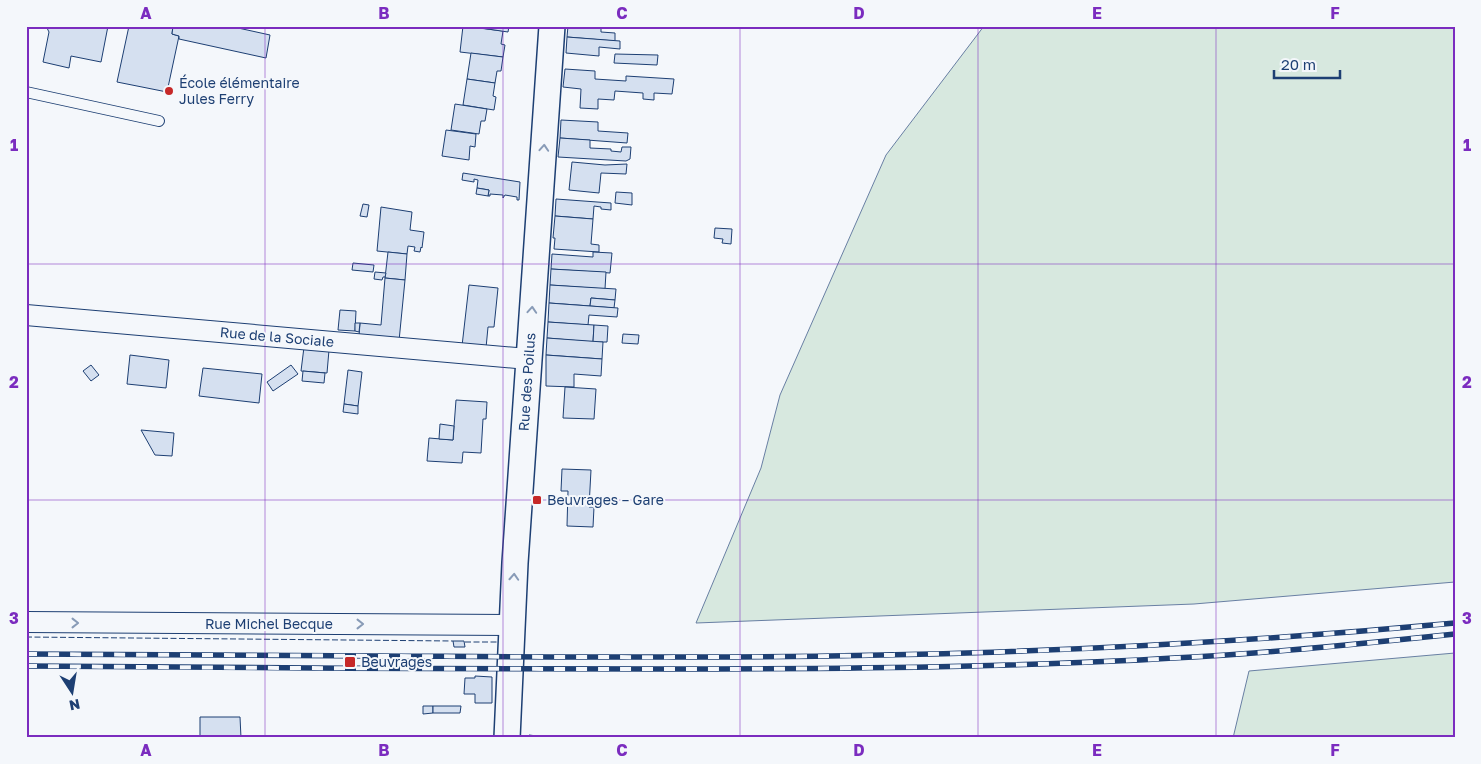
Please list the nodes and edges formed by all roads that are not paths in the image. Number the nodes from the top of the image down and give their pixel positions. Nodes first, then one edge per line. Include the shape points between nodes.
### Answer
1 (552, 26) edge
2 (26, 92) edge
3 (159, 121) dead end
4 (26, 315) edge
5 (528, 359) junction
6 (26, 622) edge
7 (512, 625) junction
8 (507, 738) edge

5 -> 1 street, Rue des Poilus
2 - 3 lane
4 - 5 street, Rue de la Sociale
7 -> 5 street, Rue des Poilus
6 -> 7 street, Rue Michel Becque
7 - 8 street, Rue des Poilus

